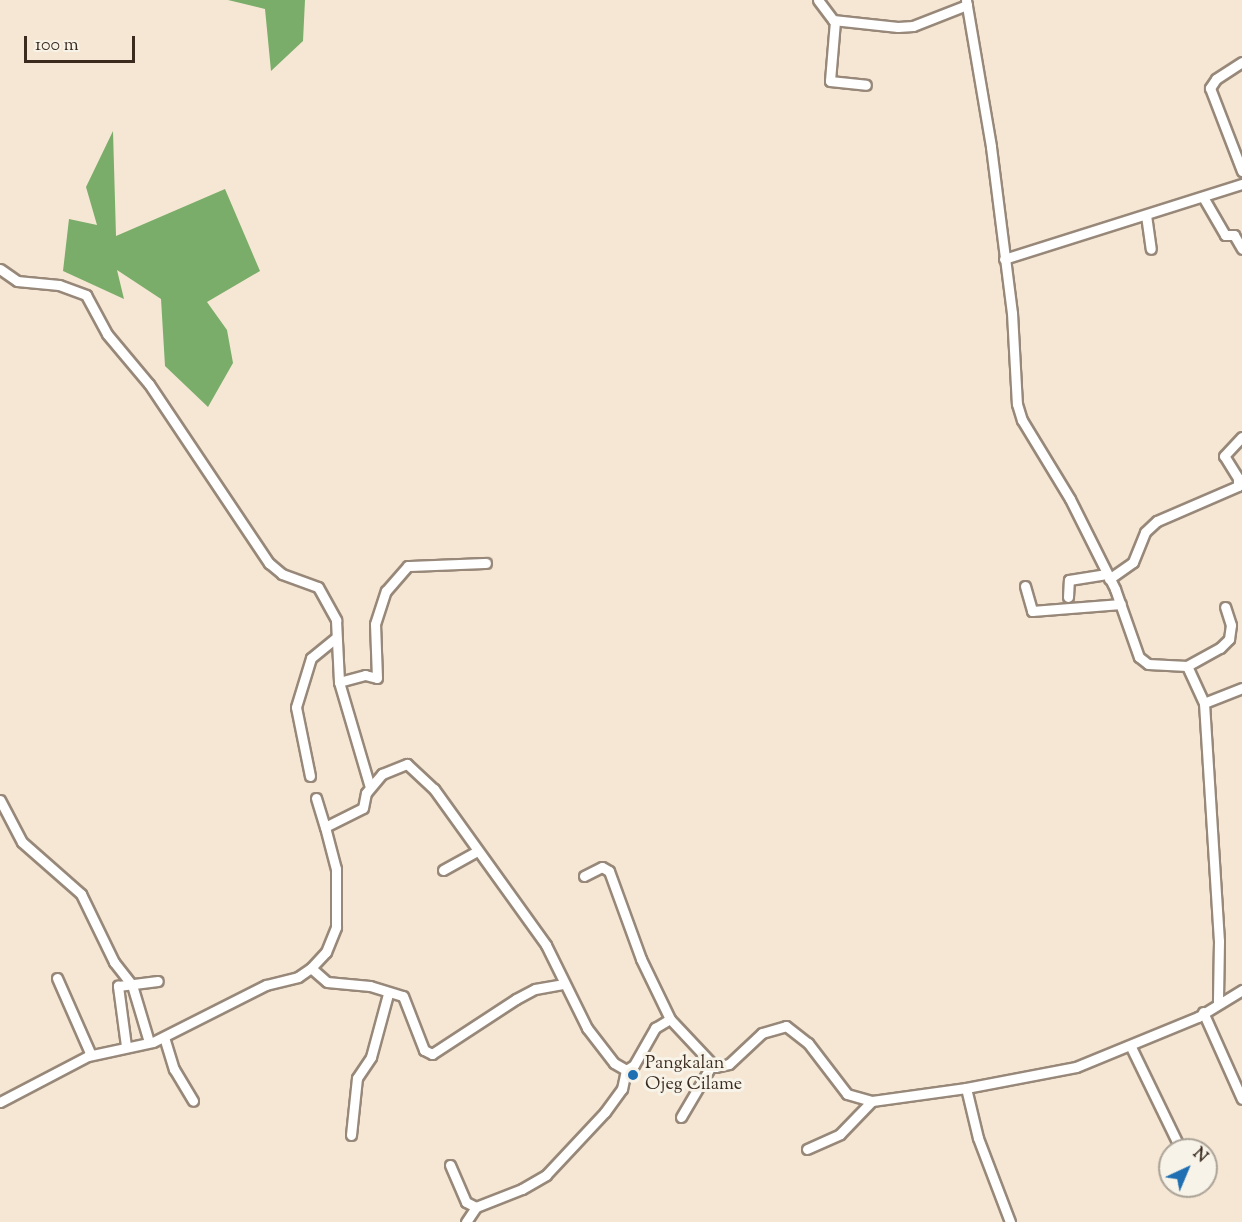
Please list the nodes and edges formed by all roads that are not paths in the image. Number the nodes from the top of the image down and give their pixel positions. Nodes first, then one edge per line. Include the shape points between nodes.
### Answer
1 (818, 0) edge
2 (966, 3) edge
3 (835, 21) junction
4 (1242, 62) edge
5 (866, 85) dead end
6 (1242, 171) edge
7 (1242, 184) edge
8 (1203, 196) junction
9 (1146, 215) junction
10 (1151, 249) dead end
11 (1242, 249) edge
12 (1004, 259) junction
13 (0, 269) edge
14 (1242, 437) edge
15 (486, 563) dead end
16 (1108, 576) junction
17 (1025, 586) dead end
18 (1068, 597) dead end
19 (1121, 604) junction
20 (1225, 607) dead end
21 (336, 638) junction
22 (1187, 666) junction
23 (339, 682) junction
24 (1242, 688) edge
25 (1204, 703) junction
26 (310, 776) dead end
27 (370, 787) junction
28 (316, 798) dead end
29 (0, 800) edge
30 (325, 826) junction
31 (477, 851) junction
32 (443, 870) dead end
33 (584, 876) dead end
34 (311, 968) junction
35 (57, 978) dead end
36 (158, 981) dead end
37 (563, 984) junction
38 (132, 985) junction
39 (1242, 990) edge
40 (387, 994) junction
41 (1218, 1001) junction
42 (1203, 1012) junction
43 (670, 1019) junction
44 (164, 1037) junction
45 (149, 1042) junction
46 (126, 1046) junction
47 (1131, 1047) junction
48 (91, 1055) junction
49 (711, 1066) junction
50 (626, 1070) junction
51 (966, 1088) junction
52 (1242, 1099) edge
53 (193, 1101) dead end
54 (872, 1101) junction
55 (0, 1102) edge
56 (681, 1118) dead end
57 (351, 1135) dead end
58 (1175, 1138) edge
59 (807, 1149) dead end
60 (450, 1165) dead end
61 (476, 1207) junction
62 (466, 1222) edge
63 (1010, 1222) edge

1 - 3 street
2 - 3 street via 906,27
2 - 12 street via 991,147
3 - 5 street via 830,81
4 - 6 street via 1216,79 1210,88
7 - 8 street
8 - 9 street
8 - 11 street via 1225,235 1234,235
9 - 10 street
9 - 12 street
12 - 16 street via 1012,313 1017,404 1022,420 1070,499
13 - 21 street via 7,277 27,284 71,287 92,301 107,334 149,384 269,563 282,574 318,587 336,620
14 - 16 street via 1224,456 1238,478 1238,486 1157,521 1145,532 1133,562
15 - 23 street via 408,566 386,591 375,624 377,678 365,675
16 - 18 street via 1069,580
16 - 19 street
17 - 19 street via 1032,611
19 - 22 street via 1143,661
20 - 22 street via 1231,625 1229,639
21 - 23 street
21 - 26 street via 311,658 296,707
22 - 25 street
23 - 27 street
24 - 25 street
25 - 41 street via 1219,941
27 - 30 street via 363,807
27 - 31 street via 385,772 410,765 434,789
28 - 30 street
29 - 38 street via 22,842 81,894 114,962
30 - 34 street via 336,869 336,927 326,952
31 - 32 street
31 - 37 street via 546,945
33 - 43 street via 608,868 641,959
34 - 40 street via 327,982 370,986
34 - 44 street via 298,977 266,985
35 - 48 street
36 - 38 street
37 - 40 street via 535,989 516,999 432,1054 424,1050 405,998
37 - 50 street via 599,1046
38 - 45 street
38 - 46 street via 120,984 117,988
39 - 41 street
40 - 57 street via 371,1056 357,1078
41 - 42 street
42 - 47 street
42 - 52 street
43 - 49 street
43 - 50 street via 655,1028
44 - 45 street
44 - 53 street via 174,1069
45 - 46 street
46 - 48 street
47 - 51 street via 1076,1067
47 - 58 street
48 - 55 street
49 - 54 street via 725,1066 762,1033 786,1026 808,1043 847,1094
49 - 56 street
50 - 61 street via 622,1089 605,1112 546,1175
51 - 54 street
51 - 63 street via 978,1138
54 - 59 street via 840,1134
60 - 61 street via 466,1203
61 - 62 street

